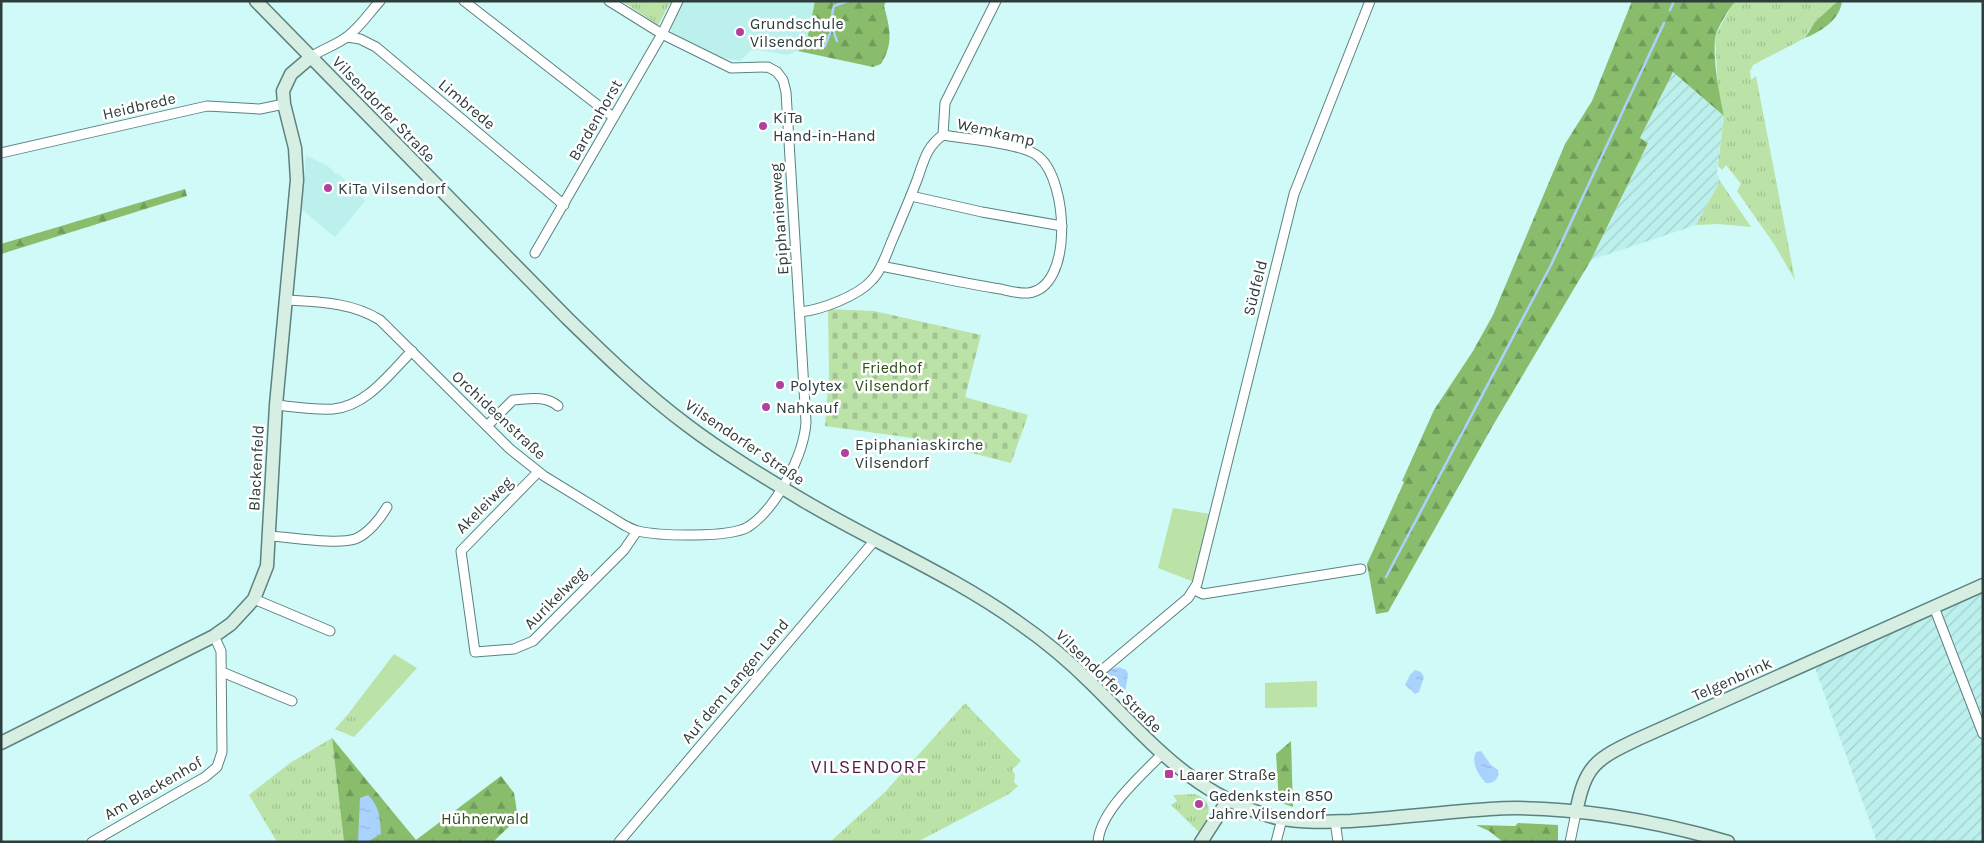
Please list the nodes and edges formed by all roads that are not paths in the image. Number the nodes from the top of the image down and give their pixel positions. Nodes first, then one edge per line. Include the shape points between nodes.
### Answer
1 (256, 1) edge
2 (380, 1) edge
3 (464, 1) edge
4 (609, 1) edge
5 (678, 1) edge
6 (996, 1) edge
7 (1370, 1) edge
8 (662, 34) junction
9 (347, 37) junction
10 (311, 58) junction
11 (284, 104) junction
12 (613, 117) junction
13 (943, 135) junction
14 (1, 153) edge
15 (911, 196) junction
16 (564, 205) junction
17 (1062, 226) junction
18 (535, 252) dead end
19 (881, 266) junction
20 (286, 300) junction
21 (800, 312) junction
22 (412, 350) junction
23 (276, 405) junction
24 (558, 406) dead end
25 (487, 426) junction
26 (538, 472) junction
27 (782, 487) junction
28 (387, 507) dead end
29 (637, 531) junction
30 (270, 536) junction
31 (875, 540) junction
32 (1361, 569) dead end
33 (1983, 585) edge
34 (1195, 590) junction
35 (254, 599) junction
36 (1934, 607) junction
37 (330, 631) dead end
38 (214, 636) junction
39 (475, 652) joint
40 (222, 672) junction
41 (1089, 681) junction
42 (292, 701) dead end
43 (1983, 734) edge
44 (1, 743) edge
45 (1162, 754) junction
46 (1228, 800) junction
47 (1576, 813) junction
48 (1282, 819) junction
49 (1335, 822) junction
50 (92, 842) edge
51 (618, 842) edge
52 (1098, 842) edge
53 (1201, 842) edge
54 (1276, 842) edge
55 (1338, 842) edge
56 (1570, 842) edge
57 (1728, 842) edge

1 - 10 main road, Vilsendorfer Straße
2 - 9 street
3 - 12 street
4 - 8 street, Epiphanienweg
5 - 8 street, Bardenhorst
6 - 13 street via 946,103
7 - 34 street, Südfeld via 1294,194
8 - 12 street, Bardenhorst
8 - 21 street, Epiphanienweg via 731,68 768,67 783,80
9 - 10 street
9 - 16 street, Limbrede via 376,47
10 - 11 main road, Blackenfeld via 287,80 283,91
10 - 27 main road, Vilsendorfer Straße via 609,359 688,425
11 - 14 street, Heidbrede via 260,109 207,106
11 - 20 main road, Blackenfeld via 297,170
12 - 16 street, Bardenhorst
13 - 15 street, Wemkamp via 928,150
13 - 17 street, Wemkamp via 996,143 1039,156 1060,196
15 - 17 street
15 - 19 street, Wemkamp
16 - 18 street, Bardenhorst
17 - 19 street, Wemkamp via 1053,272 1046,284 1027,293
19 - 21 street, Wemkamp via 864,288 808,312
20 - 22 street, Orchideenstraße via 350,306 367,312
20 - 23 main road, Blackenfeld
21 - 27 street, Epiphanienweg via 806,432
22 - 23 street via 370,393 353,404 331,409
22 - 25 street, Orchideenstraße
23 - 30 main road, Blackenfeld
24 - 25 street via 543,399 513,400
25 - 26 street, Orchideenstraße
26 - 29 street, Orchideenstraße via 598,511
26 - 39 street, Akeleiweg via 461,550
27 - 29 street, Orchideenstraße via 762,515 735,532 700,535
27 - 31 main road, Vilsendorfer Straße
28 - 30 street via 363,534 350,540
29 - 39 street, Aurikelweg via 624,550 533,641 514,649
30 - 35 main road, Blackenfeld via 267,566
31 - 41 main road, Vilsendorfer Straße via 1002,611 1049,645
31 - 51 street, Auf dem Langen Land
32 - 34 street via 1202,594
33 - 36 main road, Telgenbrink
34 - 41 street
35 - 37 street
35 - 38 main road, Blackenfeld via 231,624
36 - 43 street
36 - 47 main road, Telgenbrink via 1606,755 1595,764 1582,784
38 - 40 street, Am Blackenhof via 221,651
38 - 44 main road, Blackenfeld
40 - 42 street
40 - 50 street, Am Blackenhof via 223,742 217,767
41 - 45 main road, Vilsendorfer Straße
45 - 46 main road, Vilsendorfer Straße via 1188,776
45 - 52 street via 1114,805
46 - 48 main road, Vilsendorfer Straße
46 - 53 main road
47 - 49 main road, Vilsendorfer Straße via 1490,809
47 - 56 street
47 - 57 main road, Vilsendorfer Straße via 1644,822
48 - 49 main road, Vilsendorfer Straße
48 - 54 street
49 - 55 street

